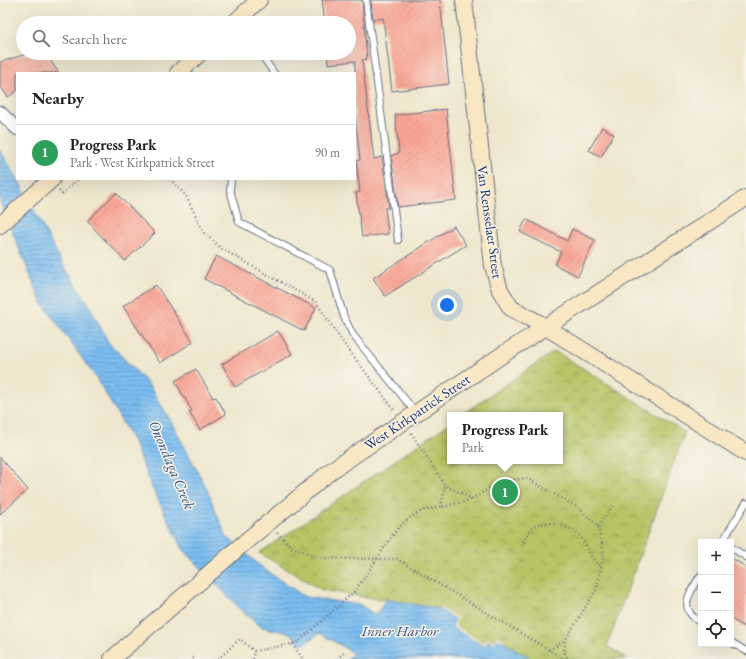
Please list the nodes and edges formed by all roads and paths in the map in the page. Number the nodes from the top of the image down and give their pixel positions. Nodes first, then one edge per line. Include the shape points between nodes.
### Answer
1 (259, 0) edge
2 (366, 0) edge
3 (464, 0) edge
4 (242, 16) edge
5 (192, 60) edge
6 (265, 60) edge
7 (179, 72) edge
8 (273, 72) edge
9 (0, 112) edge
10 (16, 128) edge
11 (77, 180) edge
12 (231, 180) edge
13 (48, 183) edge
14 (62, 194) dead end
15 (746, 198) edge
16 (0, 225) edge
17 (398, 240) dead end
18 (546, 327) junction
19 (416, 413) junction
20 (746, 453) edge
21 (445, 485) dead end
22 (472, 499) dead end
23 (746, 503) edge
24 (613, 505) dead end
25 (441, 507) junction
26 (268, 525) junction
27 (598, 526) dead end
28 (724, 539) edge
29 (522, 546) dead end
30 (734, 549) edge
31 (746, 557) edge
32 (377, 560) junction
33 (601, 566) dead end
34 (698, 580) edge
35 (698, 621) edge
36 (566, 639) dead end
37 (292, 644) junction
38 (734, 644) edge
39 (549, 650) junction
40 (254, 651) junction
41 (746, 651) edge
42 (344, 653) dead end
43 (112, 659) edge
44 (218, 659) edge
45 (253, 659) edge
46 (303, 659) edge
47 (337, 659) edge
48 (564, 659) edge

1 - 4 street
2 - 17 lane
3 - 18 street, Van Rensselaer Street via 493,266 500,290 510,308
5 - 7 street
6 - 8 lane
9 - 10 street
11 - 14 path
12 - 19 lane via 230,190 239,222 330,270 344,317 353,335
13 - 16 street
15 - 18 street, West Kirkpatrick Street
18 - 19 street, West Kirkpatrick Street
18 - 20 street, Van Rensselaer Street
19 - 26 street, West Kirkpatrick Street via 332,470
21 - 25 path
22 - 25 path
23 - 28 lane
24 - 27 path
25 - 32 path via 419,512 394,531
26 - 32 path via 292,547 321,558
26 - 43 street, West Kirkpatrick Street via 245,542
29 - 33 path via 530,530 536,525 557,525 572,529 581,536 592,560
30 - 31 lane
32 - 37 path via 355,591
32 - 39 path via 397,559
34 - 35 lane via 687,600 687,608
36 - 39 path
37 - 40 path
37 - 46 path
38 - 41 lane
39 - 48 path
40 - 44 path via 240,639
40 - 45 path
42 - 47 path

